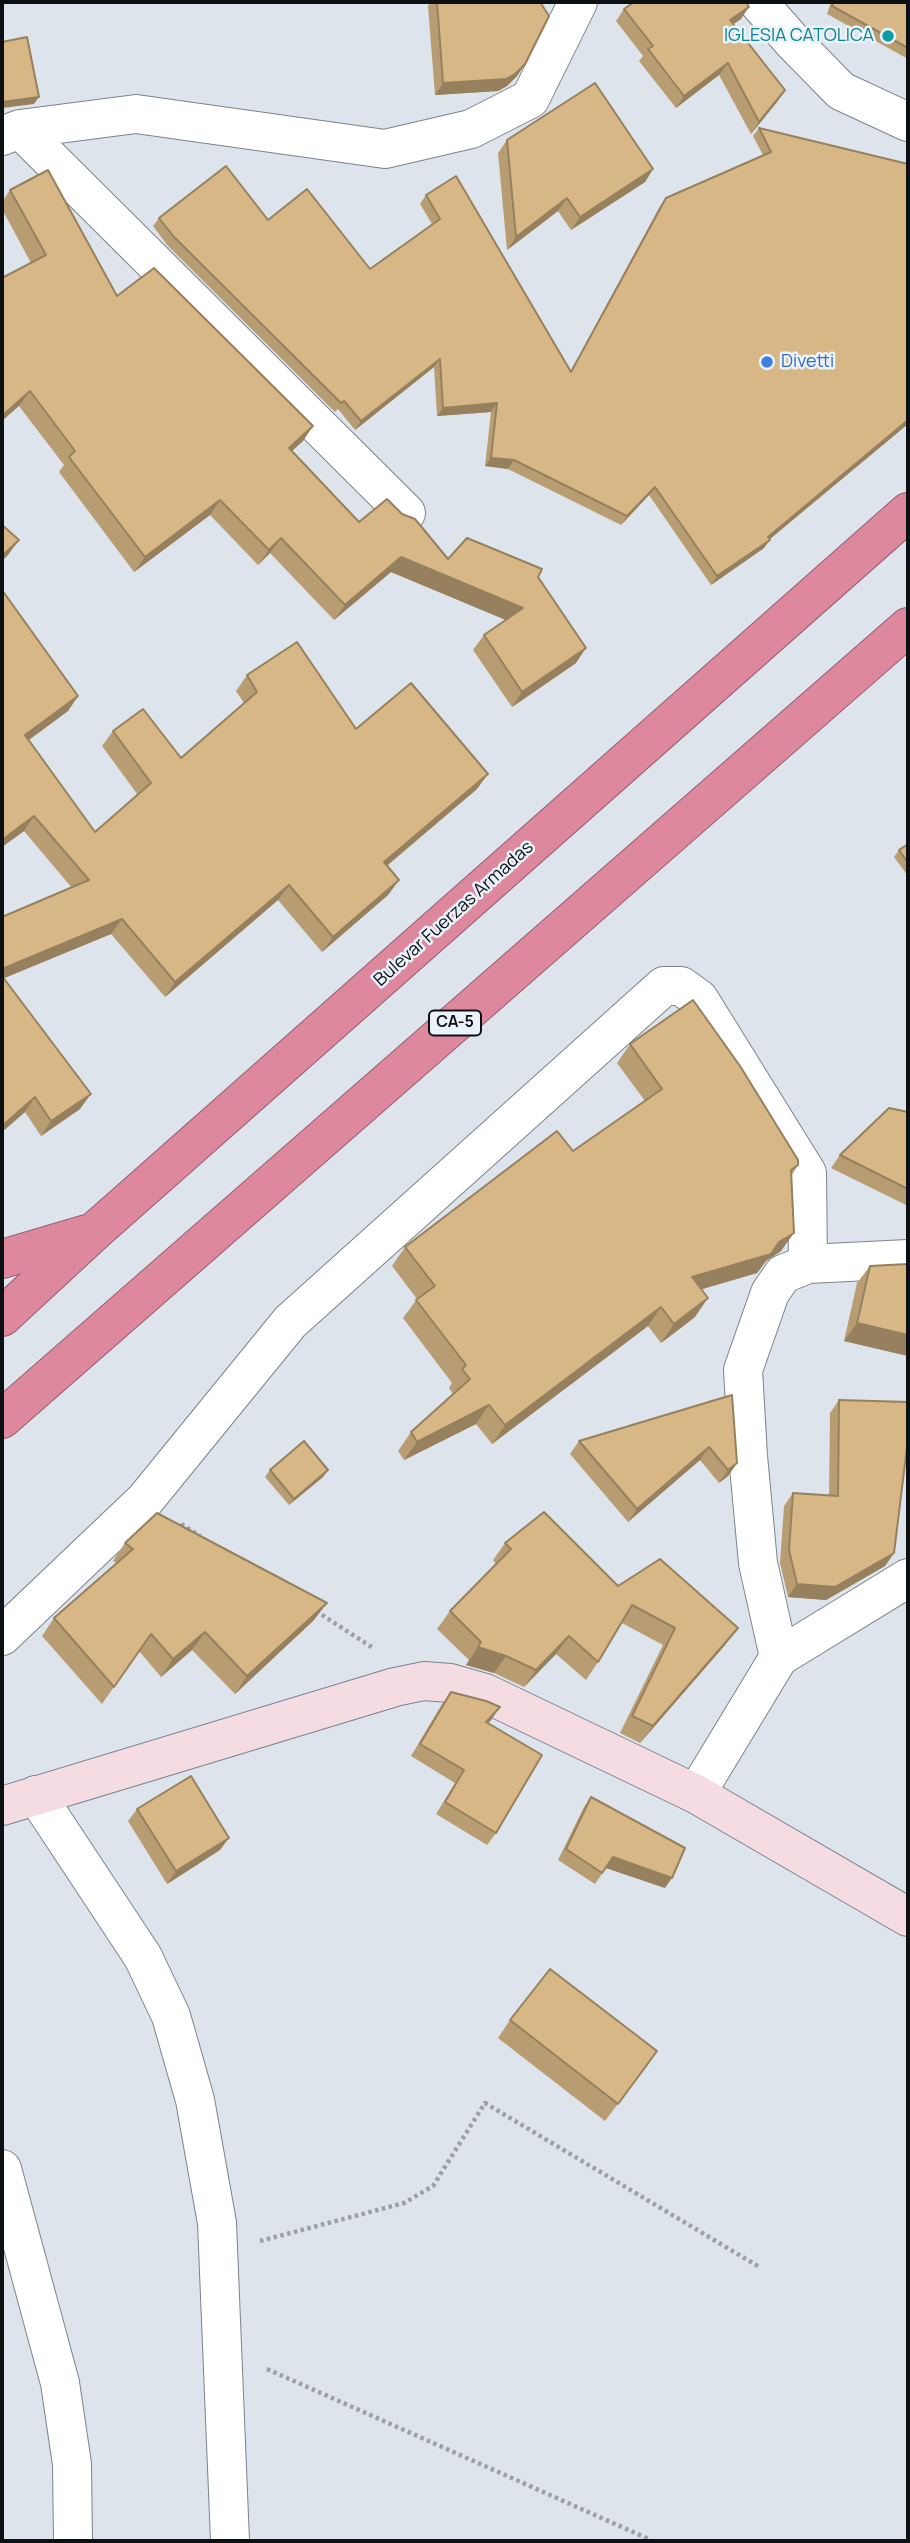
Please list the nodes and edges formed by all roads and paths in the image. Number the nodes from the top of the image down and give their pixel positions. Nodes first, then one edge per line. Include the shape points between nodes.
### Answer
1 (578, 2) edge
2 (758, 2) edge
3 (908, 122) edge
4 (11, 132) edge
5 (908, 512) edge
6 (407, 513) edge
7 (908, 628) edge
8 (95, 1231) junction
9 (2, 1259) edge
10 (908, 1259) edge
11 (808, 1264) junction
12 (2, 1317) edge
13 (2, 1419) edge
14 (145, 1500) junction
15 (203, 1538) edge
16 (908, 1578) edge
17 (308, 1606) edge
18 (2, 1636) edge
19 (779, 1657) junction
20 (424, 1681) junction
21 (696, 1794) junction
22 (19, 1801) edge
23 (908, 1917) edge
24 (2, 2169) edge
25 (218, 2252) junction
26 (761, 2268) dead end
27 (222, 2348) junction
28 (651, 2540) edge
29 (73, 2541) edge
30 (230, 2541) edge

1 - 4 street via 530,99 471,129 385,149 136,114
2 - 3 street via 841,91
4 - 6 street
5 - 8 highway, Bulevar Fuerzas Armadas
7 - 13 highway, CA-5
8 - 9 highway
8 - 12 highway, Bulevar Fuerzas Armadas
10 - 11 street
11 - 14 street via 807,1173 699,999 681,986 664,985 290,1322
11 - 19 street via 783,1275 770,1293 743,1370 758,1563
14 - 15 path
14 - 18 street
16 - 19 street
17 - 20 path
19 - 21 street
20 - 21 street via 485,1693
20 - 22 street
21 - 23 street
22 - 25 street via 143,1957 171,2016 195,2100
24 - 29 street via 60,2383 72,2464
25 - 26 path via 404,2203 433,2186 485,2103
25 - 27 street
27 - 28 path
27 - 30 street

